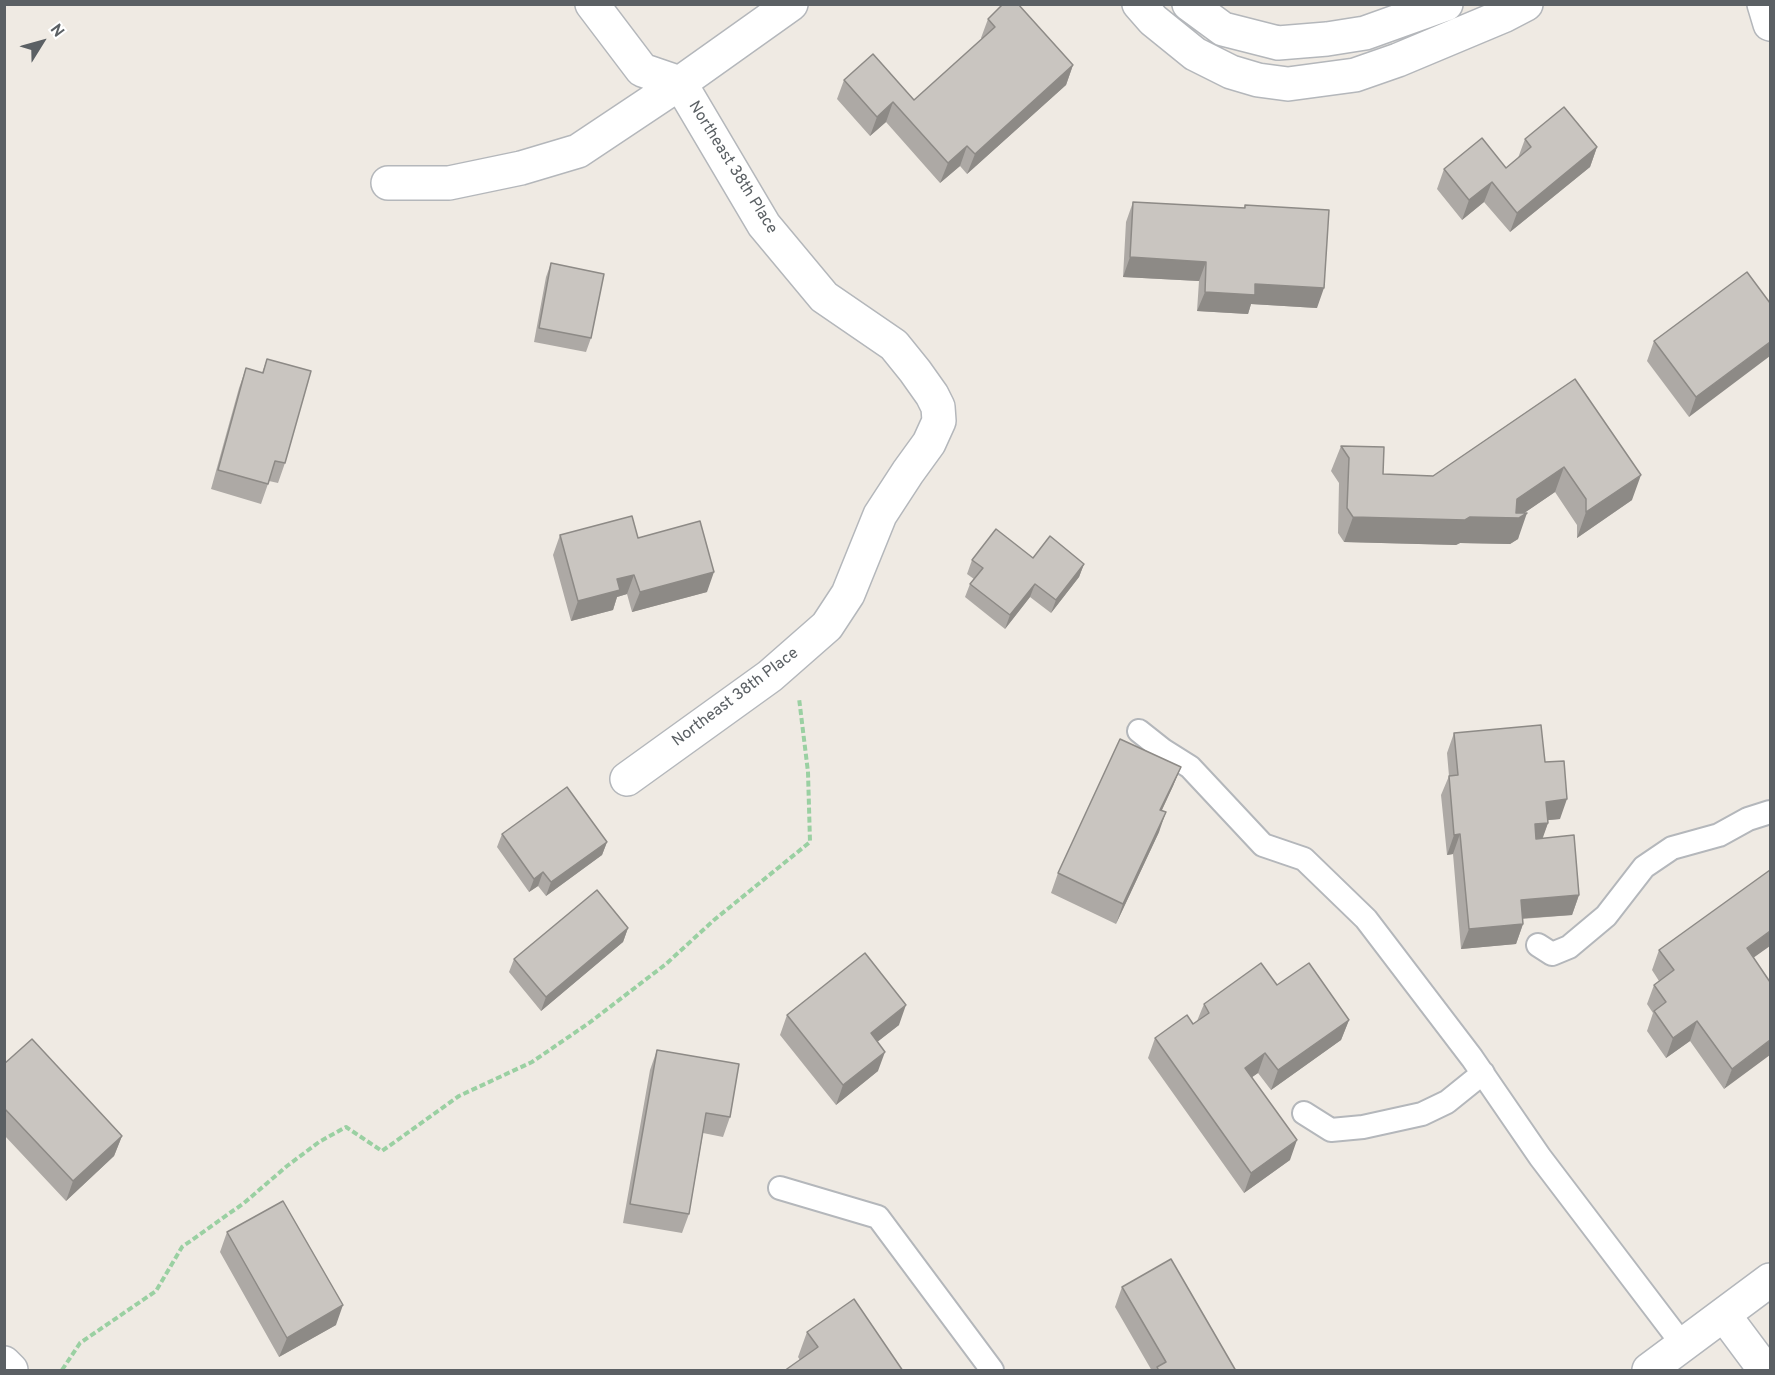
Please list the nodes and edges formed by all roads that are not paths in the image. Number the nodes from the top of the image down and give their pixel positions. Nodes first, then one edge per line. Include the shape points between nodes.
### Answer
1 (592, 4) edge
2 (791, 4) edge
3 (1139, 4) edge
4 (1189, 4) edge
5 (1446, 4) edge
6 (1526, 4) edge
7 (1764, 4) edge
8 (1770, 24) edge
9 (680, 83) junction
10 (388, 183) dead end
11 (1139, 731) dead end
12 (627, 779) dead end
13 (1770, 812) edge
14 (1538, 945) dead end
15 (1483, 1073) junction
16 (1304, 1113) dead end
17 (780, 1188) dead end
18 (1770, 1280) edge
19 (1724, 1314) junction
20 (1683, 1345) junction
21 (4, 1363) edge
22 (11, 1371) edge
23 (992, 1371) edge
24 (1648, 1371) edge
25 (1766, 1371) edge

1 - 9 street via 642,70
2 - 9 street
3 - 6 street via 1195,54 1231,72 1288,84 1355,75
4 - 5 street via 1223,29 1278,43 1365,33
7 - 8 street
9 - 10 street via 578,151 449,183
9 - 12 street, Northeast 38th Place via 764,225 824,297 894,345 932,395 939,421 929,443 880,515 848,594 827,626 770,676
11 - 15 lane via 1190,767 1263,845 1304,860 1366,919
13 - 14 lane via 1719,835 1672,848 1644,867 1606,916 1569,947 1552,954
15 - 16 lane via 1447,1102 1422,1114 1331,1130
15 - 20 lane via 1540,1157
17 - 23 lane via 878,1217
18 - 19 street
19 - 20 street
19 - 25 street
20 - 24 street
21 - 22 street

